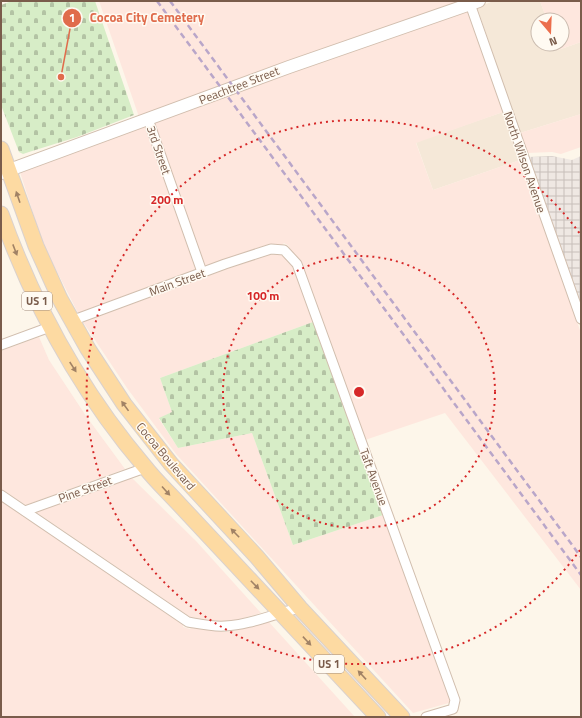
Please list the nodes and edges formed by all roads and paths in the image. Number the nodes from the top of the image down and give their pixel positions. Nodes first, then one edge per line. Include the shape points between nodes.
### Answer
1 (473, 2) edge
2 (148, 119) junction
3 (1, 149) edge
4 (5, 171) edge
5 (1, 214) edge
6 (284, 250) joint
7 (202, 272) junction
8 (581, 319) edge
9 (71, 321) junction
10 (50, 328) junction
11 (1, 345) edge
12 (123, 439) junction
13 (166, 459) junction
14 (145, 468) junction
15 (194, 491) junction
16 (1, 495) edge
17 (26, 511) junction
18 (300, 608) junction
19 (281, 612) junction
20 (378, 717) edge
21 (402, 717) edge
22 (426, 717) edge

1 - 2 street, Peachtree Street
1 - 8 street, North Wilson Avenue
2 - 4 street, Peachtree Street
2 - 7 street, 3rd Street
3 - 4 main road, Cocoa Boulevard / US 1
9 -> 4 main road, Cocoa Boulevard / US 1
5 -> 10 main road, Cocoa Boulevard / US 1 via 26,279
6 - 7 street, Main Street via 271,249
6 - 22 street, Taft Avenue via 297,264 455,700 453,709
7 - 9 street, Main Street
13 -> 9 main road, Cocoa Boulevard / US 1 via 104,376
10 - 11 street
10 -> 12 main road, Cocoa Boulevard / US 1 via 67,359
12 - 13 main road via 144,452
12 - 14 main road, Cocoa Boulevard / US 1
13 - 15 main road, Cocoa Boulevard / US 1
14 - 15 main road via 166,473
14 - 17 street, Pine Street
14 -> 19 main road, Cocoa Boulevard / US 1
18 -> 15 main road, Cocoa Boulevard / US 1 via 257,557
16 - 17 street
17 - 19 street via 188,622 223,627
18 - 19 street
21 -> 18 main road, Cocoa Boulevard / US 1
19 -> 20 main road, Cocoa Boulevard / US 1

